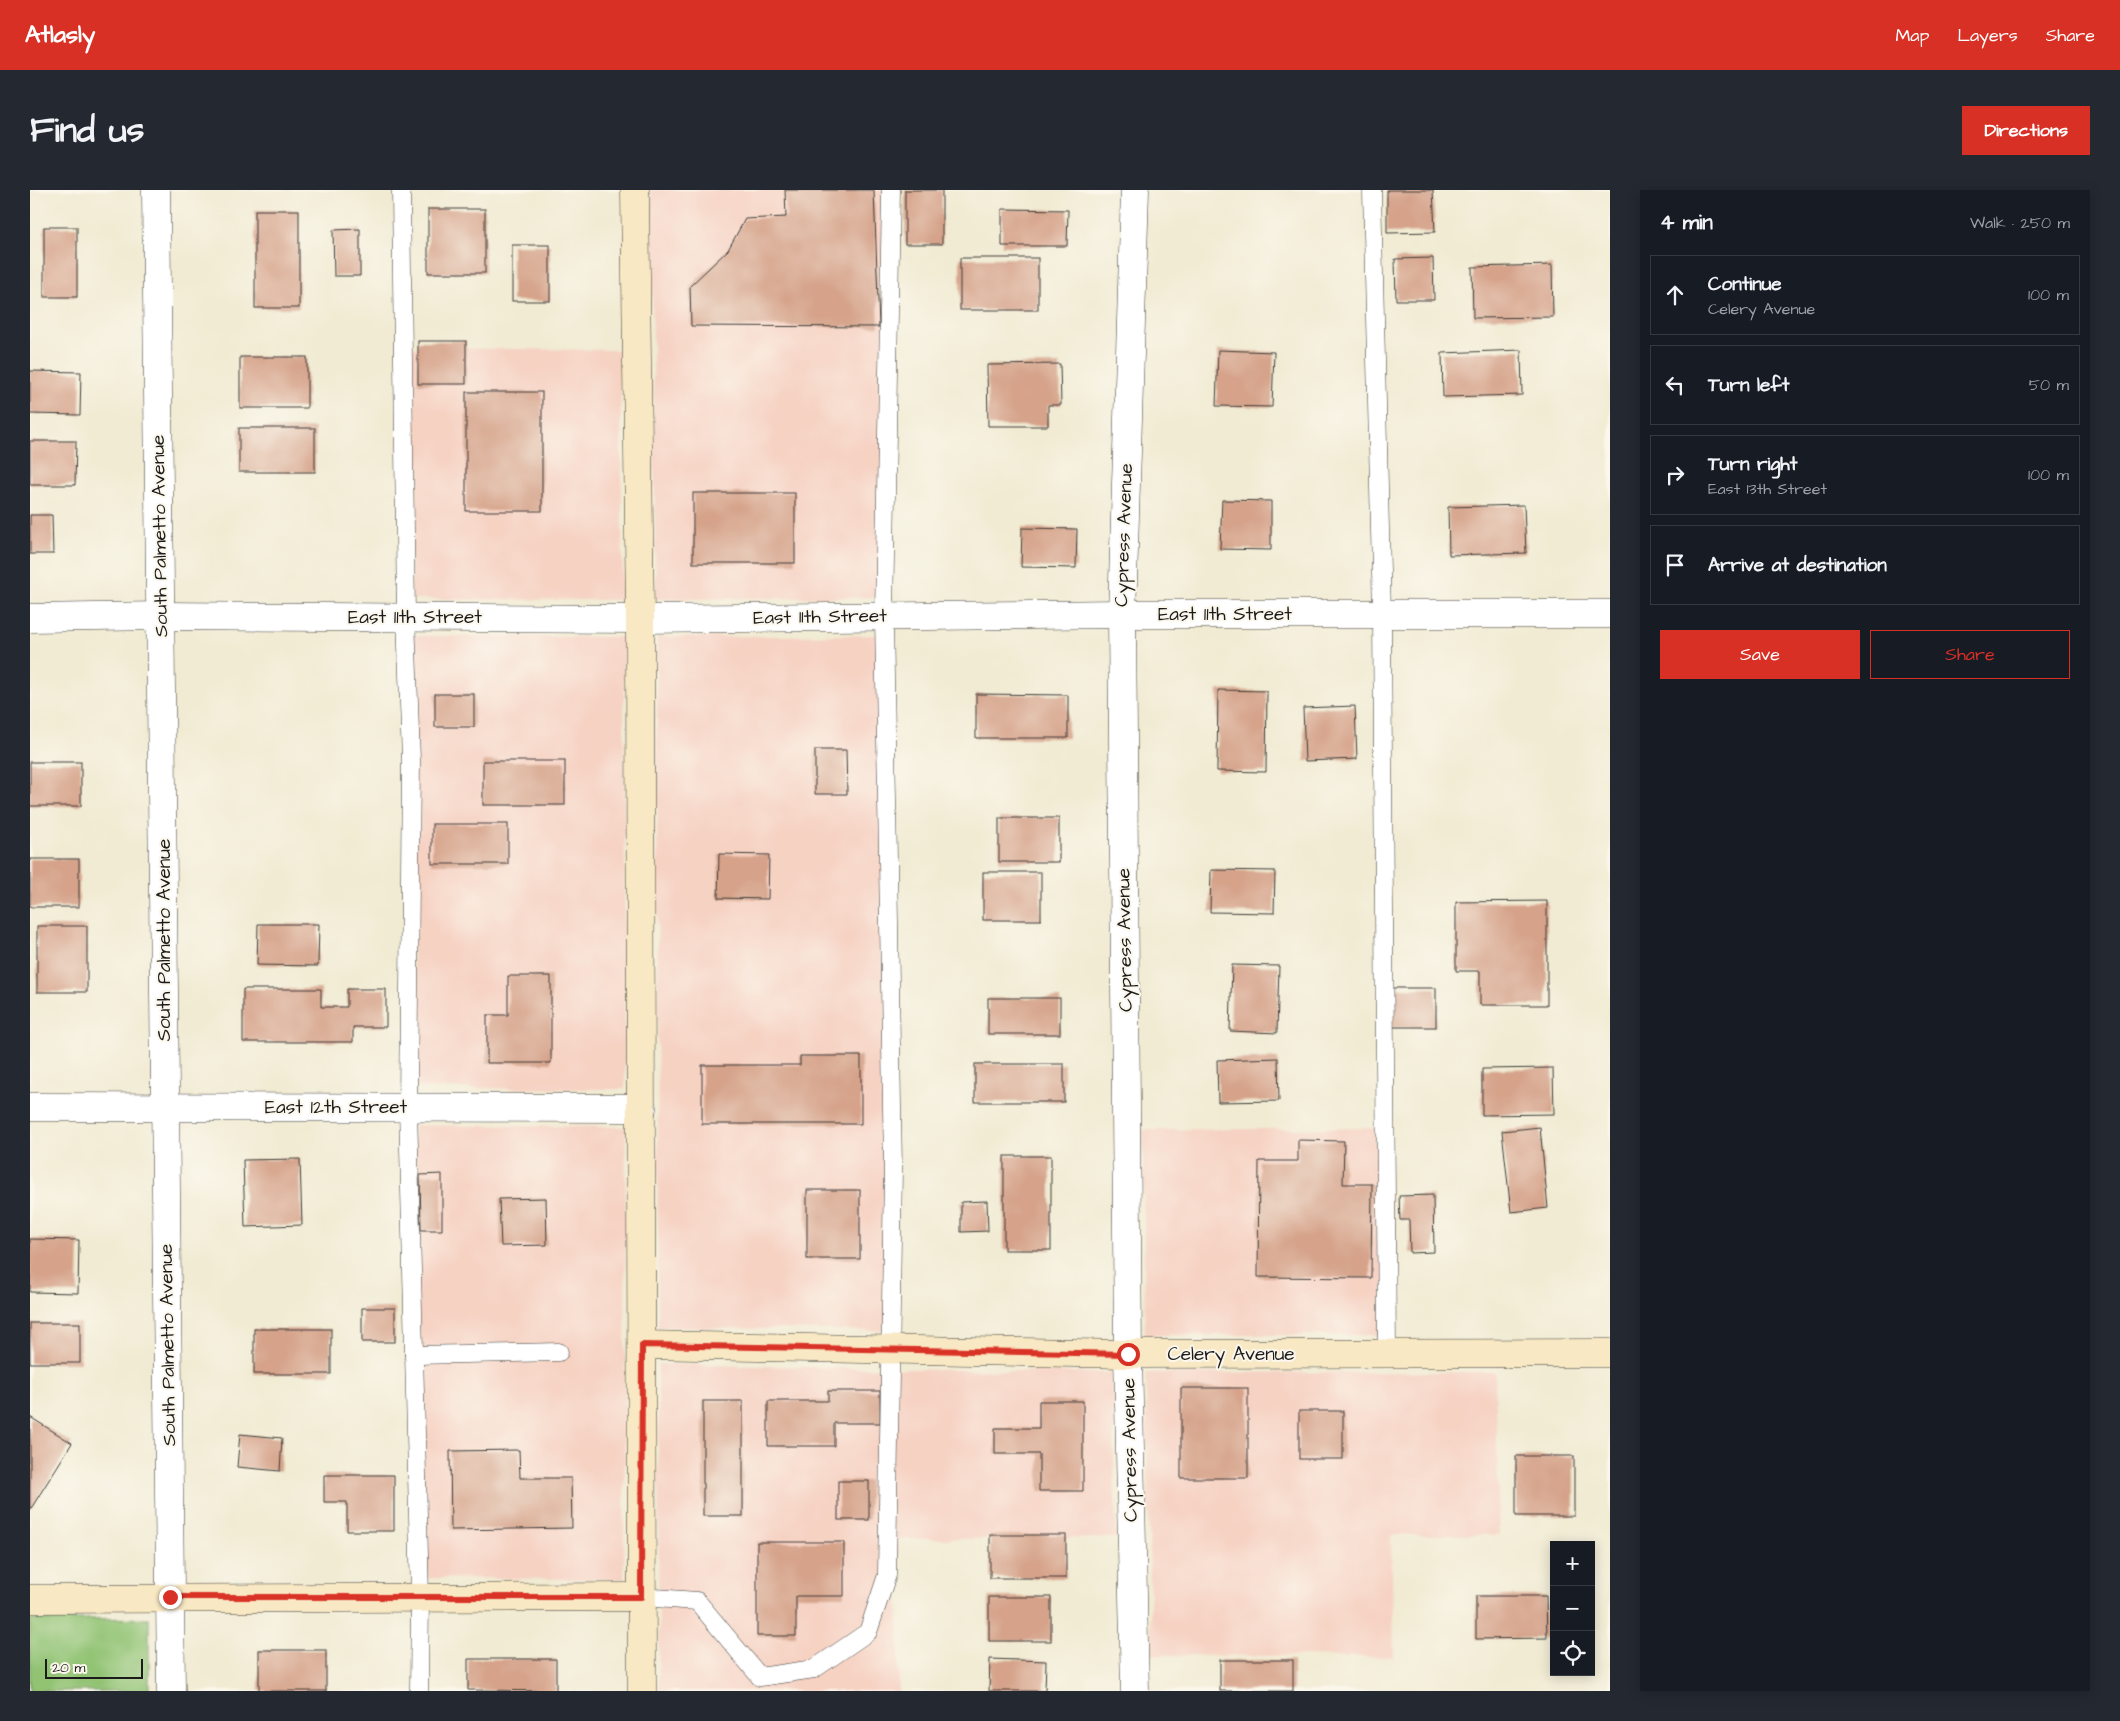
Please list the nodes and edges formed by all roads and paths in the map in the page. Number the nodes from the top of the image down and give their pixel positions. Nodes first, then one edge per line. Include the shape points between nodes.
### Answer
1 (156, 190) edge
2 (401, 190) edge
3 (634, 190) edge
4 (891, 190) edge
5 (1135, 190) edge
6 (1372, 190) edge
7 (1122, 614) junction
8 (1382, 614) junction
9 (1610, 614) edge
10 (161, 616) junction
11 (884, 616) junction
12 (406, 617) junction
13 (30, 618) edge
14 (640, 619) junction
15 (165, 1106) junction
16 (30, 1107) edge
17 (408, 1107) junction
18 (642, 1108) junction
19 (642, 1345) junction
20 (891, 1350) junction
21 (559, 1352) dead end
22 (1387, 1353) junction
23 (1610, 1353) edge
24 (1128, 1354) junction
25 (414, 1355) junction
26 (170, 1597) junction
27 (420, 1597) junction
28 (641, 1597) junction
29 (30, 1599) edge
30 (171, 1691) edge
31 (419, 1691) edge
32 (642, 1691) edge
33 (1135, 1691) edge

1 - 10 street, South Palmetto Avenue
2 - 12 lane
3 - 14 main road
4 - 11 lane
5 - 7 street, Cypress Avenue
6 - 8 lane
7 - 8 street, East 11th Street
7 - 11 street, East 11th Street
7 - 24 street, Cypress Avenue
8 - 9 street, East 11th Street
8 - 22 lane
10 - 12 street, East 11th Street
10 - 13 street, East 11th Street
10 - 15 street, South Palmetto Avenue
11 - 14 street, East 11th Street
11 - 20 lane via 893,1168
12 - 14 street, East 11th Street
12 - 17 lane via 411,760
14 - 18 main road
15 - 16 street, East 12th Street
15 - 17 street, East 12th Street
15 - 26 street, South Palmetto Avenue
17 - 18 street, East 12th Street
17 - 25 lane
18 - 19 main road
19 - 20 main road, Celery Avenue
19 - 28 main road
20 - 24 main road, Celery Avenue
20 - 28 lane via 886,1575 868,1632 814,1669 760,1677 697,1601
21 - 25 lane
22 - 23 main road, Celery Avenue
22 - 24 main road, Celery Avenue
24 - 33 street, Cypress Avenue
25 - 27 lane
26 - 27 main road
26 - 29 main road
26 - 30 street, South Palmetto Avenue
27 - 28 main road
27 - 31 lane
28 - 32 main road

